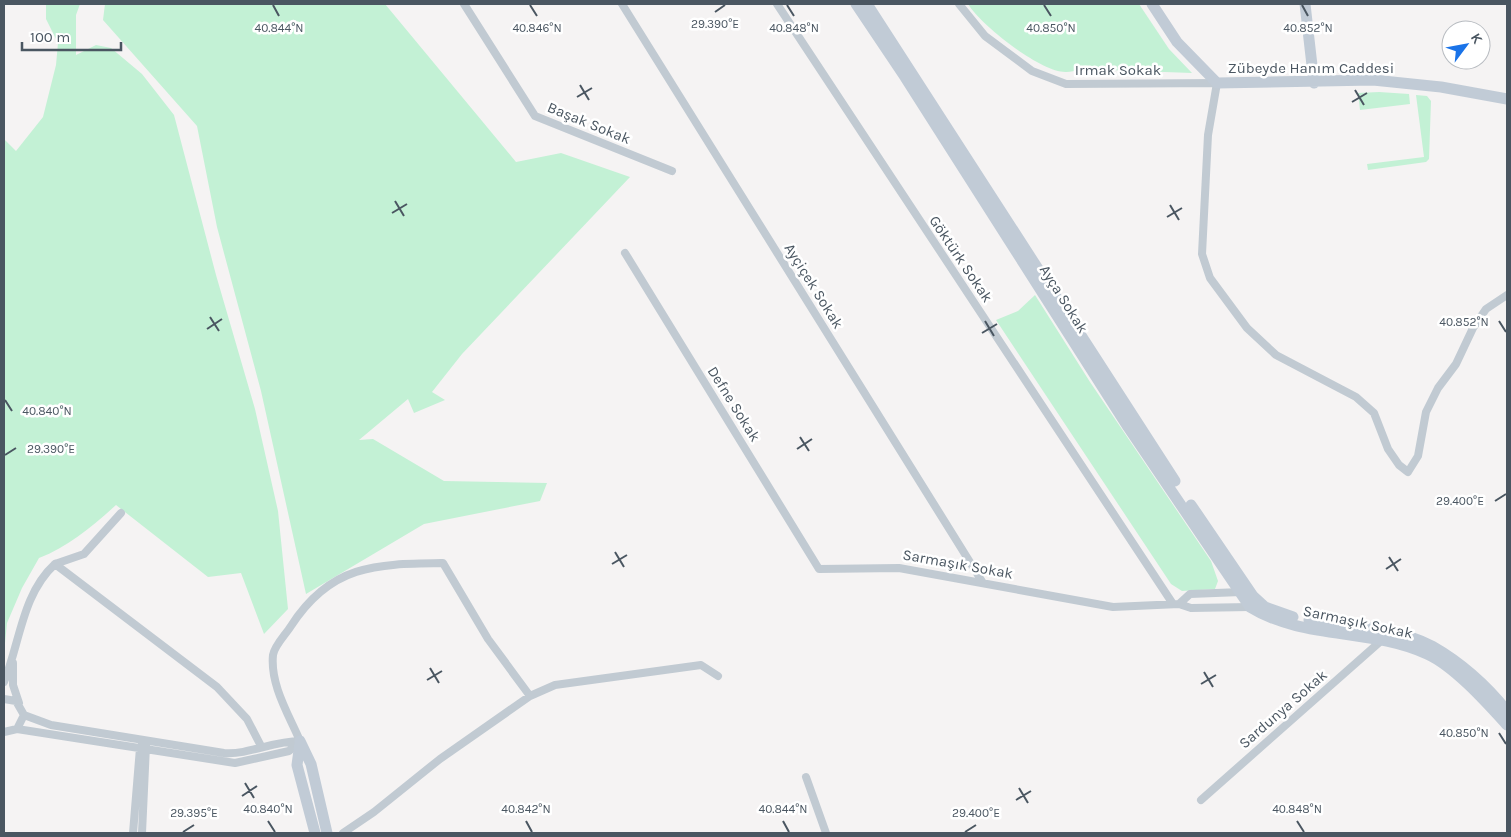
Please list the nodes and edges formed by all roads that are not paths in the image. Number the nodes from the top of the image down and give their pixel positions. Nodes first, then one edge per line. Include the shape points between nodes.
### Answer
1 (464, 4) edge
2 (622, 4) edge
3 (777, 4) edge
4 (856, 4) edge
5 (867, 4) edge
6 (959, 4) edge
7 (1152, 4) edge
8 (1306, 4) edge
9 (1217, 83) junction
10 (1314, 83) junction
11 (1507, 99) edge
12 (672, 172) dead end
13 (1021, 251) junction
14 (625, 253) dead end
15 (1507, 295) edge
16 (122, 513) dead end
17 (55, 564) junction
18 (820, 569) joint
19 (1233, 575) junction
20 (984, 583) junction
21 (1221, 591) junction
22 (1240, 592) junction
23 (1254, 602) junction
24 (1176, 604) junction
25 (1221, 606) junction
26 (1382, 640) junction
27 (1404, 641) junction
28 (14, 658) junction
29 (718, 676) dead end
30 (4, 682) edge
31 (1477, 687) junction
32 (530, 696) junction
33 (4, 699) edge
34 (20, 705) junction
35 (1507, 710) edge
36 (24, 715) junction
37 (1507, 725) edge
38 (17, 729) junction
39 (4, 732) edge
40 (300, 741) junction
41 (260, 746) junction
42 (144, 747) junction
43 (806, 777) dead end
44 (1201, 800) dead end
45 (133, 833) edge
46 (142, 833) edge
47 (315, 833) edge
48 (327, 833) edge
49 (343, 833) edge
50 (826, 833) edge

1 - 12 street, Başak Sokak via 535,116
2 - 20 street, Ayçiçek Sokak
3 - 24 street, Göktürk Sokak
4 - 13 street, Ayça Sokak
5 - 13 street, Ayça Sokak via 912,71
6 - 9 street, Irmak Sokak via 985,36 1032,71 1066,84
7 - 9 street, Zübeyde Hanım Caddesi via 1176,42
8 - 10 street
9 - 10 street, Zübeyde Hanım Caddesi
9 - 15 street via 1208,135 1202,254 1210,278 1247,328 1276,355 1356,397 1374,413 1388,449 1408,472 1418,456 1426,412 1438,388 1456,364 1486,309
10 - 11 street, Zübeyde Hanım Caddesi via 1372,80 1441,87
13 - 19 street, Ayça Sokak via 1128,427
14 - 18 street, Defne Sokak
16 - 17 street via 84,554
17 - 28 street via 33,593
17 - 41 street via 217,687 247,719
18 - 20 street, Sarmaşık Sokak via 899,568
19 - 21 street via 1228,587
19 - 22 street, Ayça Sokak
19 - 23 street, Ayça Sokak
20 - 24 street, Sarmaşık Sokak via 1113,607
21 - 22 street, Sarmaşık Sokak
21 - 24 street, Sarmaşık Sokak via 1190,594
22 - 23 street, Ayça Sokak
22 - 25 street
23 - 25 street, Sarmaşık Sokak
23 - 26 street, Sarmaşık Sokak via 1264,616 1308,628
23 - 27 street, Sarmaşık Sokak via 1298,618 1388,632
24 - 25 street, Sarmaşık Sokak via 1191,608
26 - 27 street, Sarmaşık Sokak
26 - 44 street, Sardunya Sokak
27 - 31 street, Sarmaşık Sokak via 1431,646 1462,667
28 - 30 street
28 - 34 street via 13,685
29 - 32 street via 701,665 556,685
31 - 35 street, Sarmaşık Sokak
31 - 37 street, Sarmaşık Sokak
32 - 40 street via 488,639 443,563 366,567 344,575 303,607 273,653 274,682
32 - 49 street
33 - 34 street
34 - 36 street
36 - 38 street
36 - 42 street via 51,725
38 - 39 street
38 - 42 street
40 - 41 street
40 - 42 street via 289,751 241,763
40 - 47 street via 297,765
40 - 48 street via 311,764
41 - 42 street via 235,754
42 - 45 street
42 - 46 street
43 - 50 street

